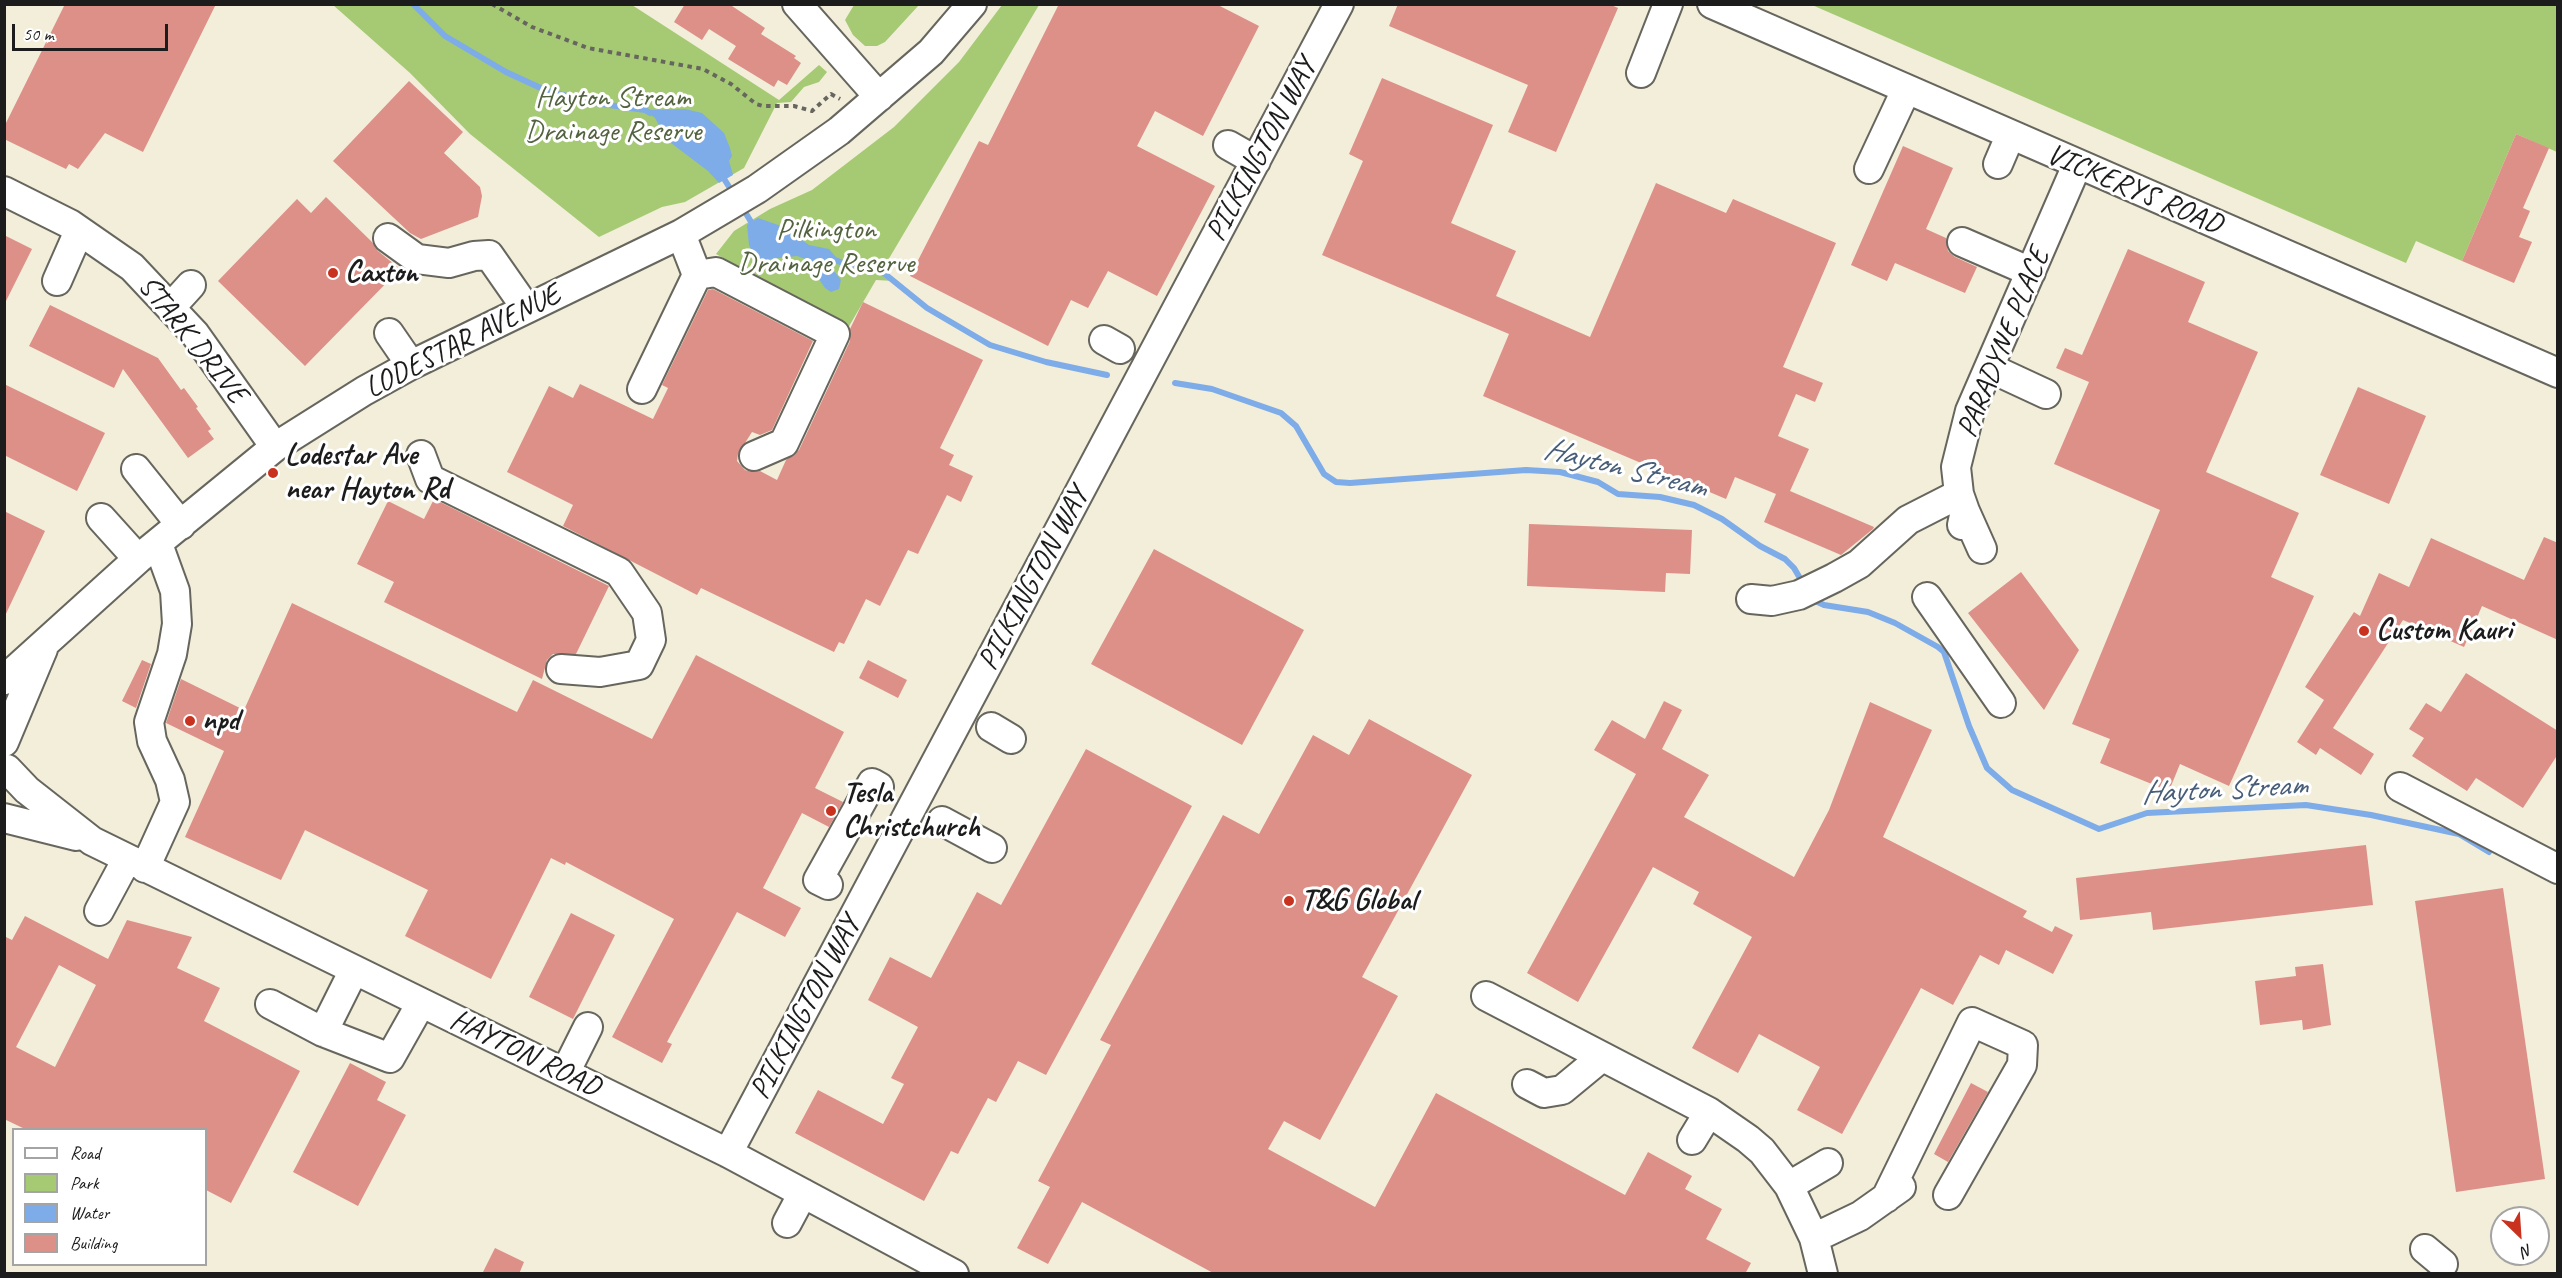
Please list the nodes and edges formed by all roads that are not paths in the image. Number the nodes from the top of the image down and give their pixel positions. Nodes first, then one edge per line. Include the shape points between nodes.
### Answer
1 (797, 4) edge
2 (952, 4) edge
3 (972, 4) edge
4 (1339, 4) edge
5 (1668, 4) edge
6 (1712, 4) edge
7 (906, 72) junction
8 (1641, 73) dead end
9 (1906, 90) junction
10 (879, 97) junction
11 (2010, 135) junction
12 (1228, 145) dead end
13 (1256, 161) junction
14 (1998, 164) dead end
15 (2077, 165) junction
16 (1869, 169) dead end
17 (4, 191) edge
18 (79, 231) junction
19 (681, 234) junction
20 (388, 238) dead end
21 (1962, 242) dead end
22 (2031, 272) junction
23 (697, 275) junction
24 (57, 281) dead end
25 (191, 285) dead end
26 (171, 307) junction
27 (526, 308) junction
28 (389, 333) dead end
29 (411, 365) junction
30 (1990, 368) junction
31 (2558, 373) edge
32 (642, 389) dead end
33 (2046, 394) dead end
34 (275, 447) junction
35 (421, 455) dead end
36 (754, 456) dead end
37 (136, 469) dead end
38 (1962, 510) junction
39 (101, 518) dead end
40 (181, 525) junction
41 (1982, 549) dead end
42 (148, 551) junction
43 (1927, 597) dead end
44 (1751, 598) dead end
45 (44, 647) junction
46 (561, 669) dead end
47 (4, 680) edge
48 (2001, 703) dead end
49 (5, 758) edge
50 (879, 787) dead end
51 (2400, 787) dead end
52 (4, 802) edge
53 (4, 818) edge
54 (942, 820) dead end
55 (92, 841) junction
56 (992, 848) dead end
57 (136, 864) junction
58 (2558, 869) edge
59 (828, 885) dead end
60 (99, 911) dead end
61 (354, 970) junction
62 (1486, 996) dead end
63 (421, 1003) junction
64 (270, 1004) dead end
65 (588, 1027) dead end
66 (323, 1032) junction
67 (1602, 1057) junction
68 (565, 1073) junction
69 (1527, 1084) dead end
70 (1710, 1112) junction
71 (1692, 1140) dead end
72 (728, 1153) junction
73 (1828, 1163) dead end
74 (1789, 1186) junction
75 (803, 1192) junction
76 (1948, 1195) dead end
77 (787, 1223) dead end
78 (1814, 1238) junction
79 (954, 1273) edge
80 (1823, 1274) edge

1 - 10 street
2 - 7 street, LODESTAR AVENUE
3 - 7 street, LODESTAR AVENUE via 931,52
4 - 13 street, PILKINGTON WAY
5 - 8 street
6 - 9 street, VICKERYS ROAD
7 - 10 street, LODESTAR AVENUE
9 - 11 street, VICKERYS ROAD
9 - 16 street
10 - 19 street, LODESTAR AVENUE via 839,131 757,189
11 - 14 street
11 - 15 street, VICKERYS ROAD
12 - 13 street
13 - 72 street, PILKINGTON WAY
15 - 22 street, PARADYNE PLACE
15 - 31 street, VICKERYS ROAD
17 - 18 street, STARK DRIVE
18 - 24 street
18 - 26 street, STARK DRIVE via 132,267
19 - 23 street
19 - 27 street, LODESTAR AVENUE
20 - 27 street via 417,259 449,263 489,255
21 - 22 street
22 - 30 street, PARADYNE PLACE
23 - 32 street
23 - 36 street via 716,272 835,334 784,443
25 - 26 street
26 - 34 street, STARK DRIVE via 195,334
27 - 29 street, LODESTAR AVENUE
28 - 29 street
29 - 34 street, LODESTAR AVENUE
30 - 33 street
30 - 38 street, PARADYNE PLACE via 1967,422 1956,467
34 - 40 street, LODESTAR AVENUE
35 - 46 street via 430,479 620,572 647,613 651,640 639,665 600,672
37 - 40 street
38 - 41 street, PARADYNE PLACE
38 - 44 street via 1908,520 1859,564 1807,591 1772,601
39 - 42 street
40 - 42 street, LODESTAR AVENUE
42 - 45 street, LODESTAR AVENUE
42 - 57 street via 175,591 177,624 172,654 149,722 174,802
43 - 48 street
45 - 47 street, LODESTAR AVENUE
45 - 49 street, LODESTAR AVENUE
49 - 52 street, LODESTAR AVENUE via 9,781
49 - 55 street, HAYTON ROAD via 27,790
50 - 59 street via 872,783 818,880
51 - 58 street
53 - 55 street, HAYTON ROAD
54 - 56 street
55 - 57 street, HAYTON ROAD
57 - 60 street
57 - 61 street, HAYTON ROAD
61 - 63 street, HAYTON ROAD
61 - 66 street
62 - 67 street
63 - 66 street via 390,1058
63 - 68 street, HAYTON ROAD
64 - 66 street
65 - 68 street
67 - 69 street via 1562,1090 1544,1093
67 - 70 street
68 - 72 street, HAYTON ROAD
70 - 71 street
70 - 74 street via 1762,1151
72 - 75 street, HAYTON ROAD
73 - 74 street
74 - 78 street
75 - 77 street
75 - 79 street, HAYTON ROAD
76 - 78 street via 2022,1065 2023,1045 1972,1022 1897,1190 1860,1215
78 - 80 street

